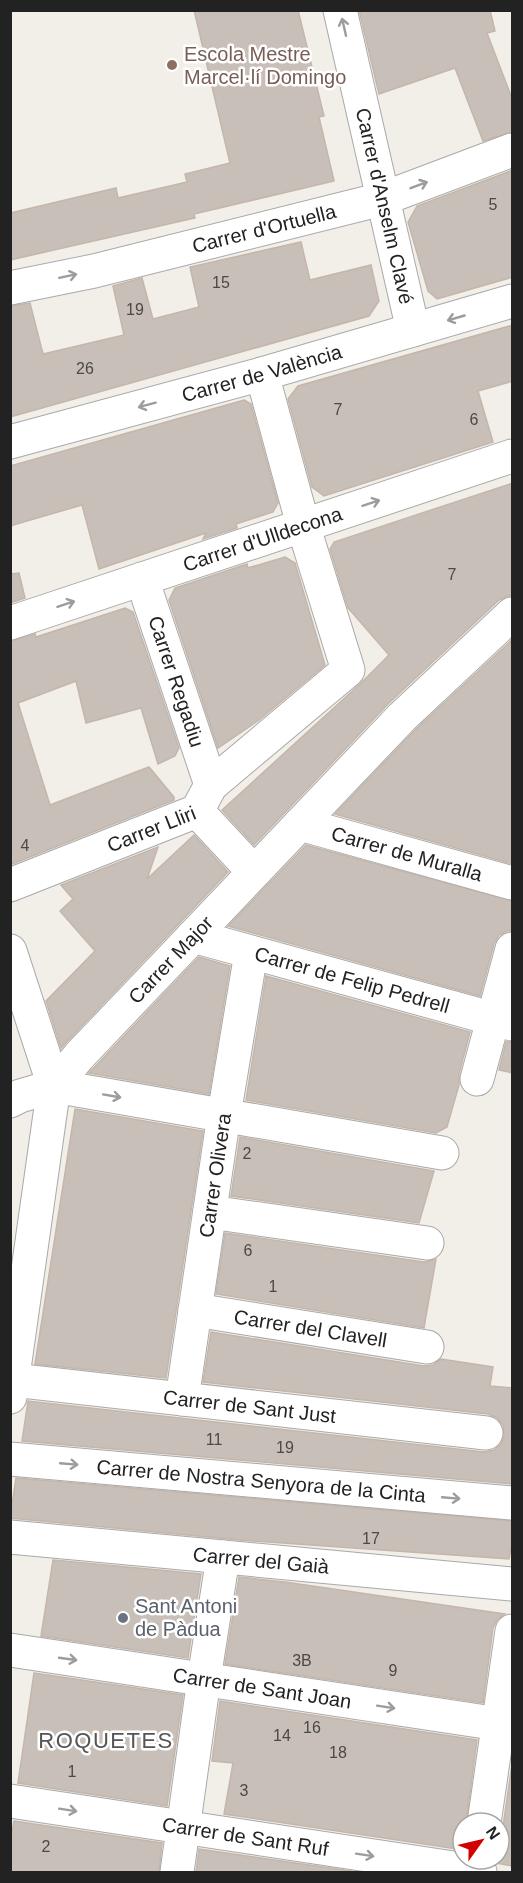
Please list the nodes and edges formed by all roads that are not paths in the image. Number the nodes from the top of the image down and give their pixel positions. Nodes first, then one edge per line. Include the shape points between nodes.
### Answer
1 (340, 10) edge
2 (513, 150) edge
3 (382, 199) junction
4 (10, 288) edge
5 (513, 301) edge
6 (413, 330) junction
7 (262, 374) junction
8 (10, 442) edge
9 (513, 456) edge
10 (303, 525) junction
11 (142, 579) junction
12 (513, 614) edge
13 (10, 622) edge
14 (204, 798) junction
15 (300, 824) junction
16 (254, 872) junction
17 (513, 884) edge
18 (10, 885) edge
19 (193, 936) junction
20 (513, 949) edge
21 (10, 951) edge
22 (251, 953) junction
23 (502, 1022) edge
24 (477, 1079) dead end
25 (54, 1086) junction
26 (10, 1101) edge
27 (224, 1115) junction
28 (442, 1152) dead end
29 (39, 1189) junction
30 (10, 1204) edge
31 (210, 1212) junction
32 (427, 1243) dead end
33 (195, 1310) junction
34 (427, 1347) dead end
35 (12, 1388) edge
36 (182, 1399) junction
37 (486, 1433) dead end
38 (10, 1459) edge
39 (513, 1503) edge
40 (10, 1537) edge
41 (223, 1557) junction
42 (513, 1584) edge
43 (513, 1631) edge
44 (10, 1650) edge
45 (204, 1679) junction
46 (506, 1725) edge
47 (10, 1801) edge
48 (487, 1811) edge
49 (184, 1827) junction
50 (177, 1872) edge
51 (477, 1872) edge

3 -> 1 street, Carrer d'Anselm Clavé
3 -> 2 street, Carrer d'Ortuella
4 -> 3 street, Carrer d'Ortuella via 94,271
3 - 6 street, Carrer d'Anselm Clavé
5 -> 6 street, Carrer de València
6 - 7 street, Carrer de València
7 -> 8 street, Carrer de València
7 - 10 street
10 -> 9 street, Carrer d'Ulldecona
10 - 11 street, Carrer d'Ulldecona
10 - 14 street, Carrer Lliri via 348,670
13 -> 11 street, Carrer d'Ulldecona
11 - 14 street, Carrer Regadiu
12 - 15 street, Carrer Major via 402,717
14 - 16 street
14 - 18 street, Carrer Lliri
15 - 16 street, Carrer Major
15 - 17 street, Carrer de Muralla
16 - 19 street, Carrer Major
19 - 22 street, Carrer de Felip Pedrell
19 - 25 street, Carrer Major
20 - 23 street
21 - 25 street
22 - 23 street, Carrer de Felip Pedrell
22 - 27 street, Carrer Olivera
23 - 24 street
25 - 26 street
25 -> 27 street
25 - 29 street
27 - 28 street
27 - 31 street, Carrer Olivera
29 - 30 street
29 - 35 street
31 - 32 street
31 - 33 street, Carrer Olivera
33 - 34 street, Carrer del Clavell
33 - 36 street, Carrer Olivera
35 - 36 street, Carrer de Sant Just
36 - 37 street, Carrer de Sant Just
38 -> 39 street, Carrer de Nostra Senyora de la Cinta
40 - 41 street, Carrer del Gaià
41 - 42 street, Carrer del Gaià
41 - 45 street
43 - 46 street
44 -> 45 street, Carrer de Sant Joan
45 -> 46 street, Carrer de Sant Joan
45 - 49 street
46 - 48 street
47 -> 49 street, Carrer de Sant Ruf
49 - 50 street
49 -> 51 street, Carrer de Sant Ruf

